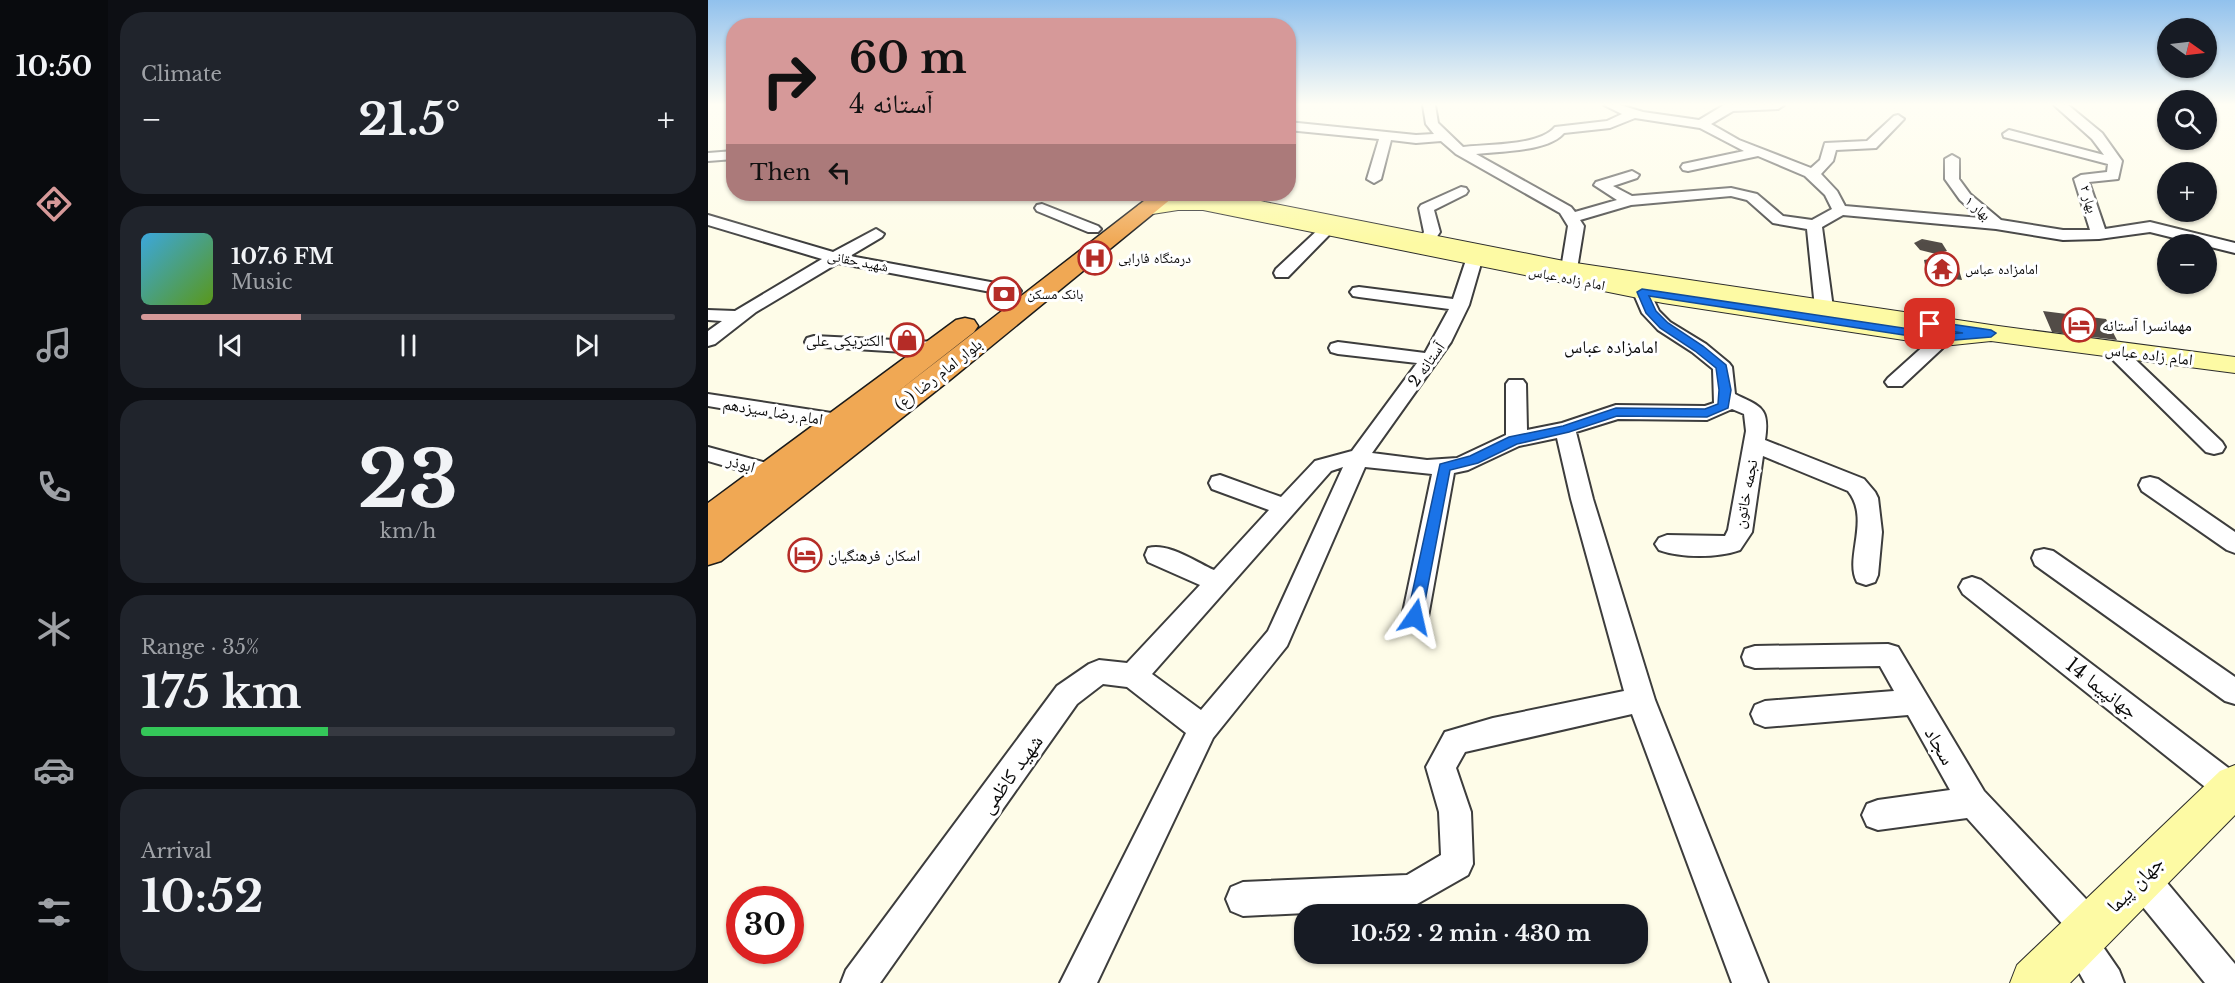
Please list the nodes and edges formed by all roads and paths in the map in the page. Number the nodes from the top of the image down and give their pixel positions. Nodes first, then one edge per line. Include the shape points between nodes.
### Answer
1 (1382, 151) edge
2 (1461, 151) edge
3 (1757, 151) edge
4 (1829, 151) edge
5 (2069, 151) edge
6 (2108, 151) edge
7 (1760, 152) junction
8 (726, 156) edge
9 (708, 157) edge
10 (1952, 159) dead end
11 (2115, 160) junction
12 (1688, 167) dead end
13 (1813, 174) junction
14 (1632, 175) dead end
15 (1374, 179) dead end
16 (1461, 191) dead end
17 (1159, 201) edge
18 (1161, 201) edge
19 (1180, 201) edge
20 (1237, 201) edge
21 (1630, 201) junction
22 (1042, 208) dead end
23 (1840, 210) junction
24 (1571, 218) junction
25 (708, 220) edge
26 (1996, 224) junction
27 (726, 225) junction
28 (1814, 225) junction
29 (1093, 229) junction
30 (1327, 229) junction
31 (708, 234) edge
32 (876, 234) dead end
33 (2099, 234) junction
34 (1426, 241) junction
35 (2235, 248) edge
36 (835, 258) junction
37 (1474, 260) junction
38 (1569, 269) junction
39 (1282, 273) dead end
40 (1012, 291) junction
41 (1359, 292) dead end
42 (1642, 292) junction
43 (1461, 305) junction
44 (1824, 308) junction
45 (708, 315) edge
46 (739, 316) junction
47 (1991, 333) junction
48 (1943, 338) junction
49 (708, 340) edge
50 (814, 342) dead end
51 (936, 348) junction
52 (1338, 348) dead end
53 (2113, 349) junction
54 (1430, 359) junction
55 (2230, 368) edge
56 (1895, 382) dead end
57 (1516, 384) dead end
58 (1725, 397) junction
59 (708, 400) edge
60 (838, 421) junction
61 (1565, 429) junction
62 (1517, 439) junction
63 (1754, 444) junction
64 (2214, 447) dead end
65 (708, 454) edge
66 (1358, 458) junction
67 (1444, 467) junction
68 (773, 472) junction
69 (1220, 483) dead end
70 (2150, 485) dead end
71 (1286, 508) junction
72 (708, 521) edge
73 (1666, 544) dead end
74 (2235, 544) edge
75 (708, 552) edge
76 (1157, 555) dead end
77 (2044, 558) dead end
78 (1866, 575) dead end
79 (1218, 582) junction
80 (1972, 587) dead end
81 (1415, 617) dead end
82 (1755, 657) dead end
83 (1133, 676) junction
84 (2235, 692) edge
85 (1641, 700) junction
86 (1915, 702) junction
87 (1766, 714) dead end
88 (1203, 729) junction
89 (2234, 788) edge
90 (1973, 802) junction
91 (1878, 815) dead end
92 (2142, 878) junction
93 (1243, 899) dead end
94 (2084, 934) junction
95 (859, 983) edge
96 (1078, 983) edge
97 (1750, 983) edge
98 (2035, 983) edge
99 (2106, 983) edge
100 (2228, 983) edge

1 - 15 street
2 - 24 street via 1551,200
3 - 7 street
4 - 13 street via 1826,161
5 - 11 street
6 - 11 street
7 - 12 street
7 - 13 street
8 - 9 street
10 - 26 street, بهار ۱ via 1952,179 1965,198
11 - 33 street, بهار ۲ via 2113,176 2081,179
13 - 23 street via 1834,195
14 - 21 street via 1601,185
16 - 34 street via 1426,208 1432,232
17 - 29 highway, بلوار امام رضا (ع)
18 - 75 highway, بلوار امام رضا (ع)
19 - 30 street, امام زاده عباس
20 - 34 street, امام زاده عباس
21 - 24 street
21 - 28 street via 1731,192 1752,197 1778,220
22 - 29 street
23 - 26 street
23 - 28 street
24 - 38 street via 1576,226
25 - 27 street, شهید حقانی
26 - 33 street via 2063,235
27 - 31 street
27 - 36 street, شهید حقانی
28 - 44 street
29 - 40 highway, بلوار امام رضا (ع)
30 - 37 street, امام زاده عباس
30 - 39 street
32 - 36 street
33 - 35 street via 2150,227
34 - 38 street, امام زاده عباس
36 - 40 street, شهید حقانی
36 - 46 street
37 - 42 street, امام زاده عباس
37 - 43 street, آستانه 2
38 - 44 street, امام زاده عباس
40 - 51 highway, بلوار امام رضا (ع)
41 - 43 street
42 - 48 street, امام زاده عباس
42 - 58 street via 1651,313 1664,326 1722,367
43 - 54 street, آستانه 2
44 - 47 street, امام زاده عباس
45 - 46 street
46 - 49 street
47 - 48 street, امام زاده عباس
47 - 53 street, امام زاده عباس
48 - 56 street
50 - 51 street
51 - 60 highway, بلوار امام رضا (ع)
52 - 54 street
53 - 55 street, امام زاده عباس
53 - 64 street
54 - 66 street, آستانه 2
57 - 62 street
58 - 61 street via 1724,406 1707,413 1616,412
58 - 63 street, نجمه خاتون via 1754,411
59 - 60 street, امام رضا سیزدهم
60 - 68 highway, بلوار امام رضا (ع)
61 - 62 street
61 - 85 street
62 - 67 street via 1474,460
63 - 73 street, نجمه خاتون via 1740,532 1732,544
63 - 78 street via 1856,485 1867,498 1870,532
65 - 68 street, ابوذر
66 - 67 street
66 - 71 street via 1323,466
66 - 88 street, آستانه 2 via 1278,638
67 - 81 street
68 - 72 highway, بلوار امام رضا (ع)
69 - 71 street
70 - 74 street
71 - 79 street
76 - 79 street
77 - 84 street
79 - 83 street
80 - 89 street, جهانپیما 14
82 - 86 street, سجاد via 1888,655
83 - 88 street
83 - 95 street, شهید کاظمی via 1099,672 1067,695
85 - 93 street via 1455,741 1441,767 1455,812 1457,864 1410,891
85 - 97 street
86 - 87 street
86 - 90 street, سجاد
88 - 96 street, آستانه 2
89 - 92 street, جهان پیما
90 - 91 street
90 - 94 street, سجاد
92 - 94 street, جهان پیما
92 - 100 street
94 - 98 street, جهان پیما
94 - 99 street, سجاد

